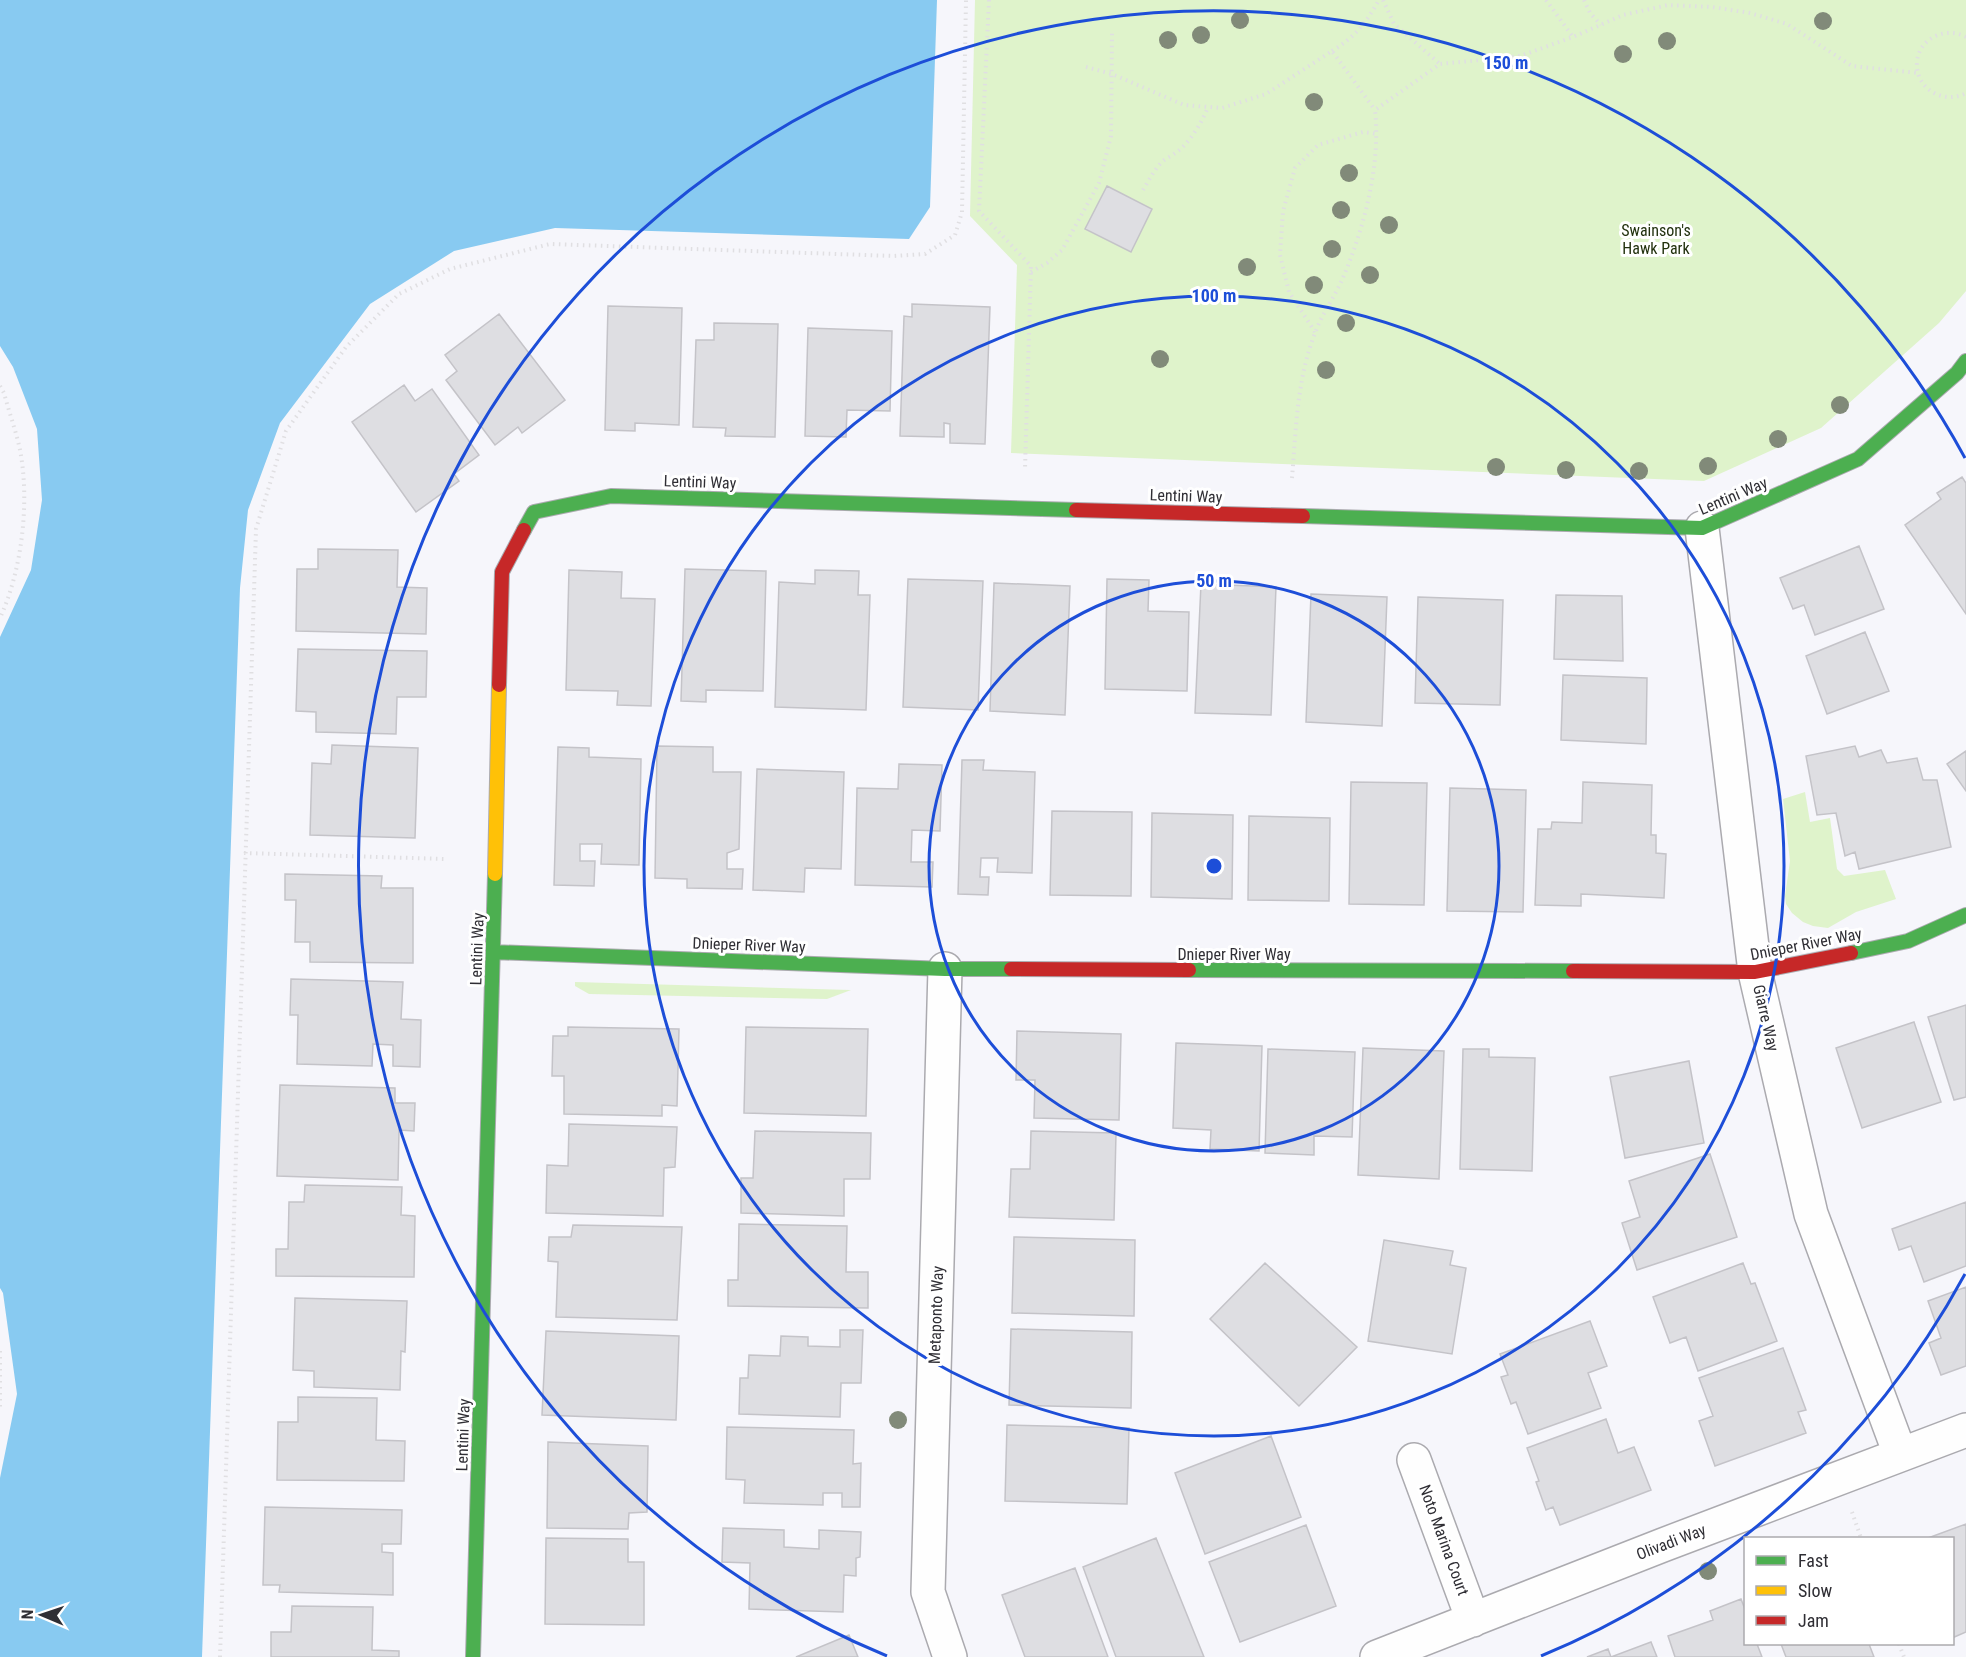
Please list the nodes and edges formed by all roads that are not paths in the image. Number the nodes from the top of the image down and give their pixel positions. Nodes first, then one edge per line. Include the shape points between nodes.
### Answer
1 (1966, 361) edge
2 (1702, 528) junction
3 (1966, 915) edge
4 (494, 952) junction
5 (945, 969) junction
6 (1755, 972) junction
7 (1966, 1430) edge
8 (1900, 1454) junction
9 (1414, 1460) dead end
10 (1473, 1620) junction
11 (473, 1657) edge
12 (950, 1657) edge
13 (1377, 1657) edge

1 - 2 street, Lentini Way via 1858,459
2 - 4 street, Lentini Way via 611,496 534,512 502,572
2 - 6 street, Giarre Way
3 - 6 street, Dnieper River Way via 1908,940
4 - 5 street, Dnieper River Way
4 - 11 street, Lentini Way
5 - 6 street, Dnieper River Way
5 - 12 street, Metaponto Way via 928,1592
6 - 8 street, Giarre Way via 1811,1214
7 - 8 street, Olivadi Way
8 - 10 street, Olivadi Way
9 - 10 street, Noto Marina Court
10 - 13 street, Olivadi Way

